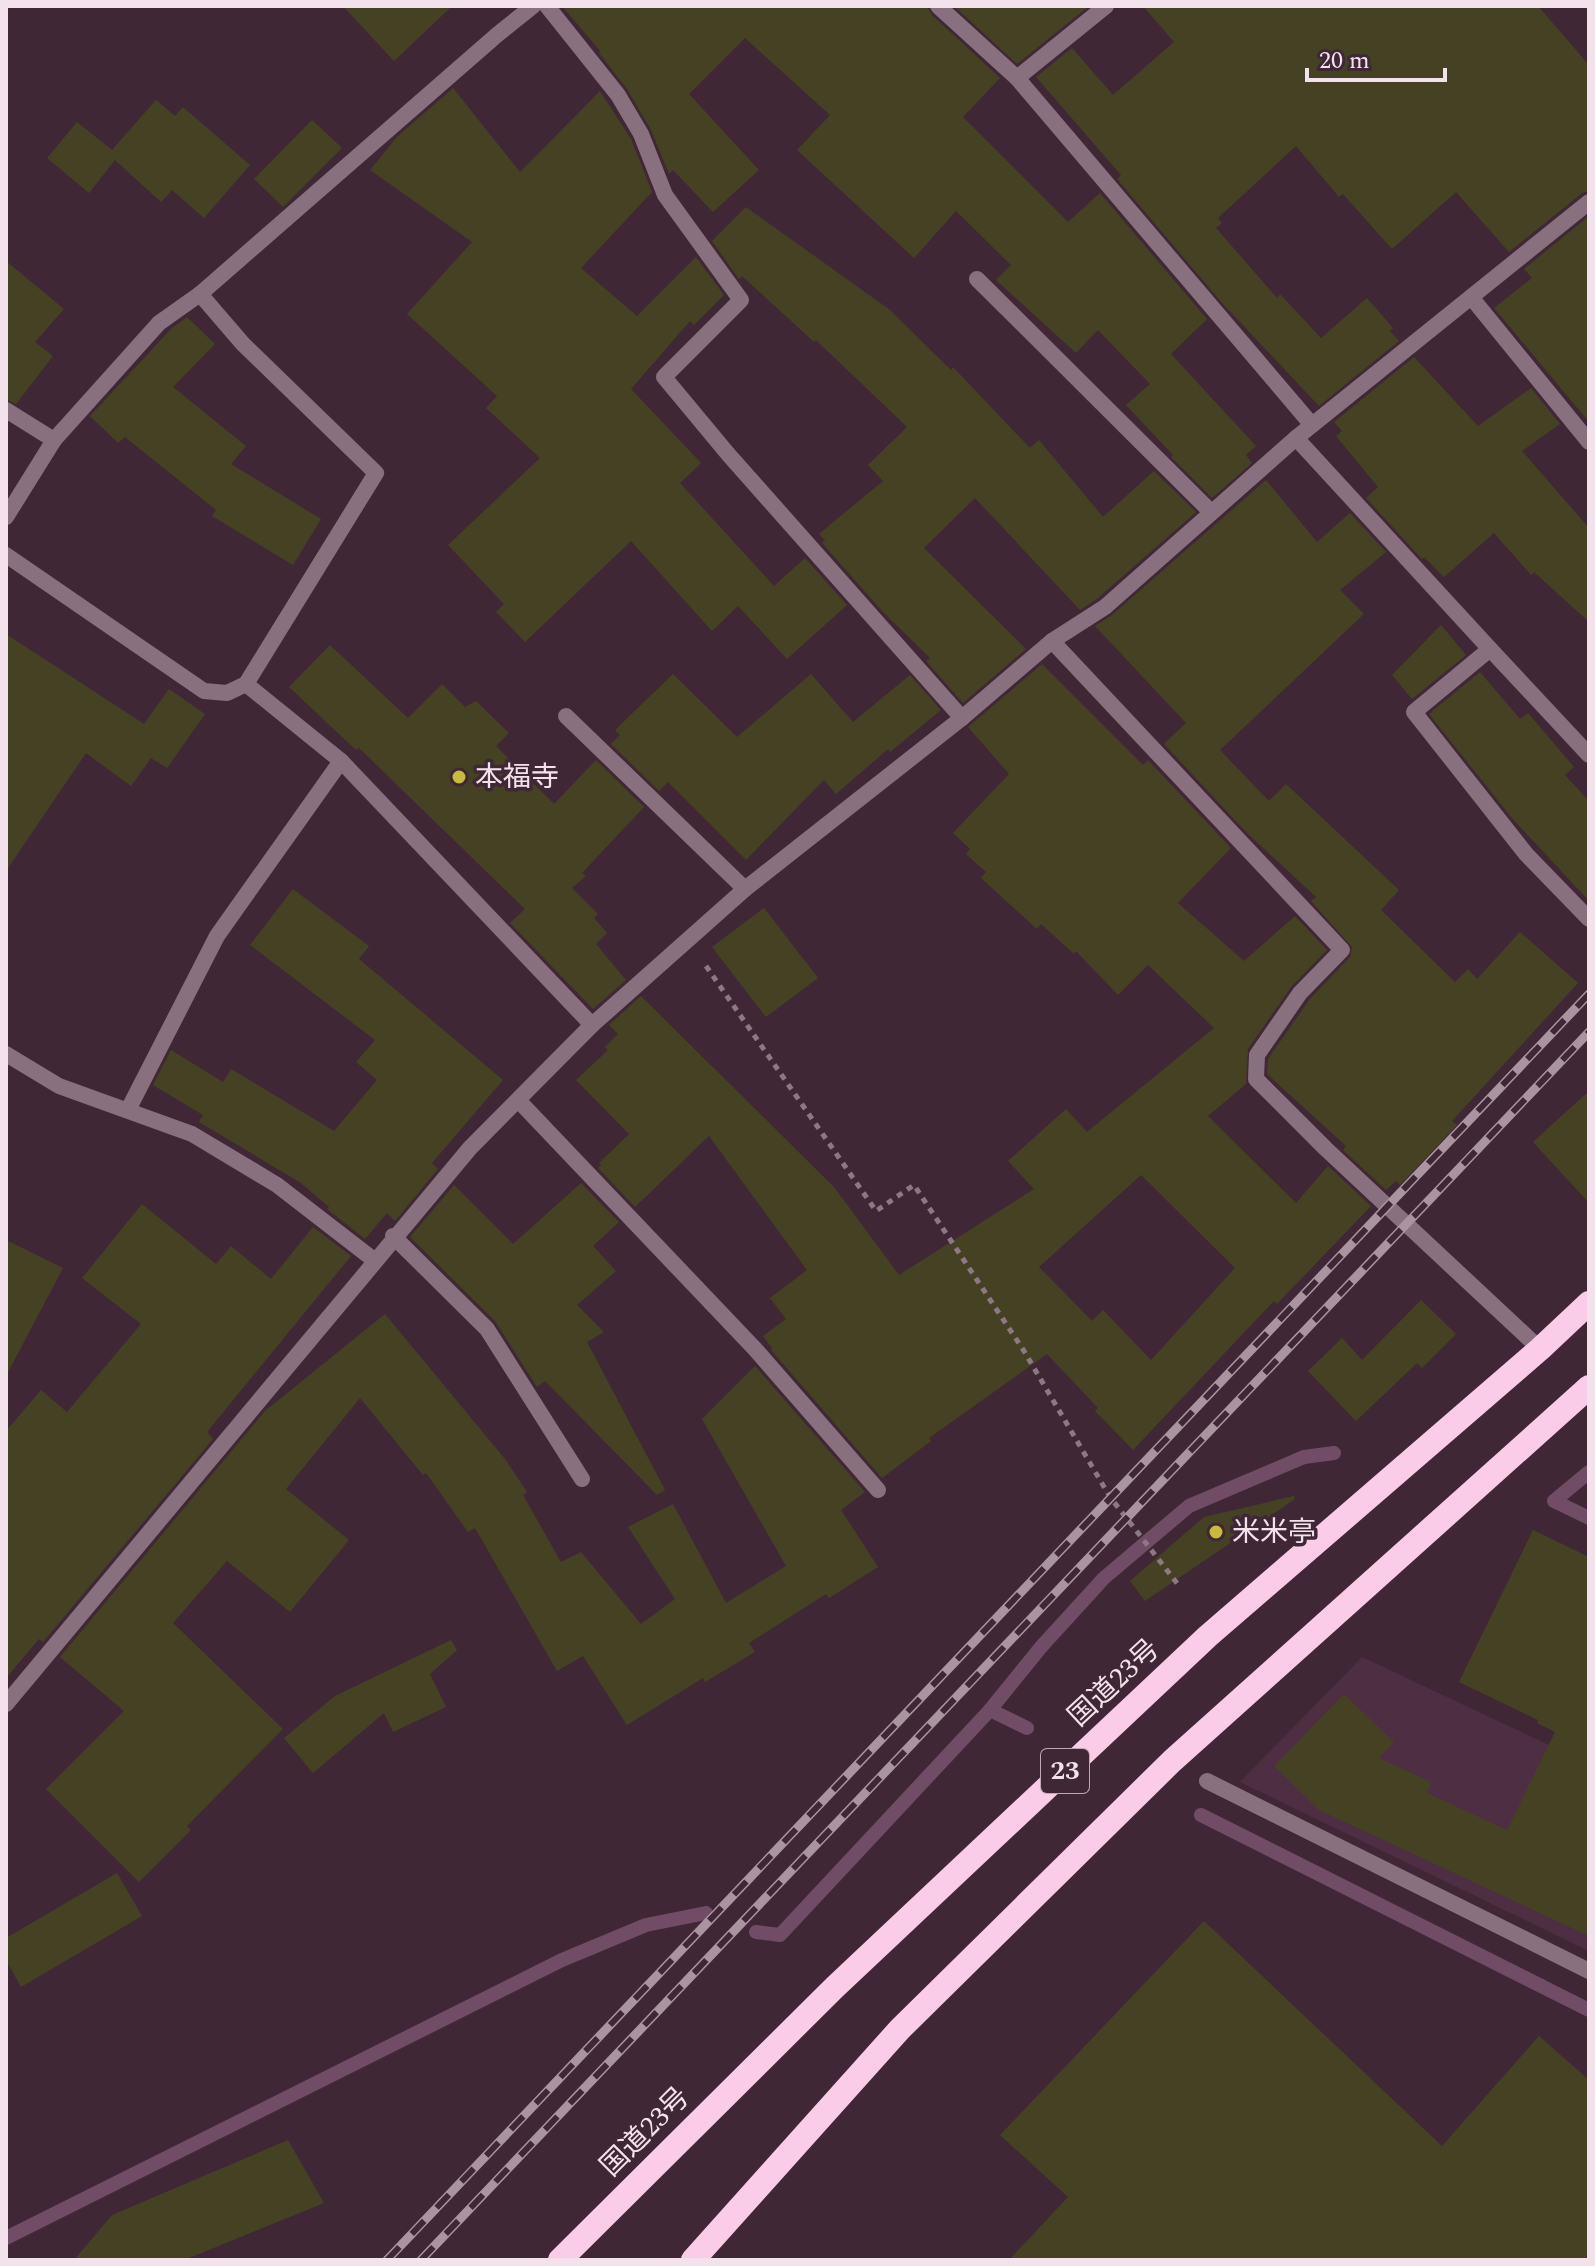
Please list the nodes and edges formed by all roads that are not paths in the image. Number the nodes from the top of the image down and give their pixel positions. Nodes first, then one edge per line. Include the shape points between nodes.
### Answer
1 (547, 6) edge
2 (938, 6) edge
3 (1106, 6) edge
4 (523, 9) edge
5 (1017, 78) junction
6 (1589, 202) edge
7 (977, 279) dead end
8 (200, 294) junction
9 (1471, 297) junction
10 (6, 410) edge
11 (1312, 425) junction
12 (1296, 438) junction
13 (54, 440) junction
14 (1589, 442) edge
15 (1211, 512) junction
16 (6, 517) edge
17 (6, 555) edge
18 (1052, 641) junction
19 (1490, 649) junction
20 (246, 684) junction
21 (566, 716) dead end
22 (962, 718) junction
23 (1589, 755) edge
24 (341, 761) junction
25 (745, 889) junction
26 (1589, 919) edge
27 (592, 1025) junction
28 (6, 1054) edge
29 (518, 1100) junction
30 (128, 1110) junction
31 (393, 1236) junction
32 (374, 1260) junction
33 (1589, 1303) edge
34 (1540, 1349) junction
35 (1589, 1387) edge
36 (582, 1479) dead end
37 (878, 1490) dead end
38 (6, 1704) edge
39 (1207, 1781) dead end
40 (1589, 1971) edge
41 (561, 2255) edge
42 (693, 2260) edge

1 - 22 street via 618,95 641,134 665,195 741,300 664,377
2 - 5 street
3 - 5 street
4 - 8 street
5 - 11 street
6 - 9 street
7 - 15 street
8 - 13 street via 159,323
8 - 20 street via 243,344 376,473
9 - 11 street
9 - 14 street
10 - 13 street
11 - 12 street
12 - 15 street
12 - 19 street
13 - 16 street
15 - 18 street via 1105,607
17 - 20 street via 204,691 227,693
18 - 22 street
18 - 34 street via 1342,950 1300,993 1257,1055 1256,1079
19 - 23 street
19 - 26 street via 1414,712 1526,854
20 - 24 street
21 - 25 street
22 - 25 street
24 - 27 street
24 - 30 street via 217,936
25 - 27 street
27 - 29 street
28 - 30 street via 59,1086
29 - 31 street
29 - 37 street via 755,1349
30 - 32 street via 192,1134 277,1185
31 - 32 street
31 - 36 street via 487,1329
32 - 38 street
33 - 34 highway, 国道23号 / 23
34 - 41 highway, 国道23号 / 23 via 1208,1636 835,1987
35 - 42 highway, 23 via 1172,1761 900,2029
39 - 40 street

